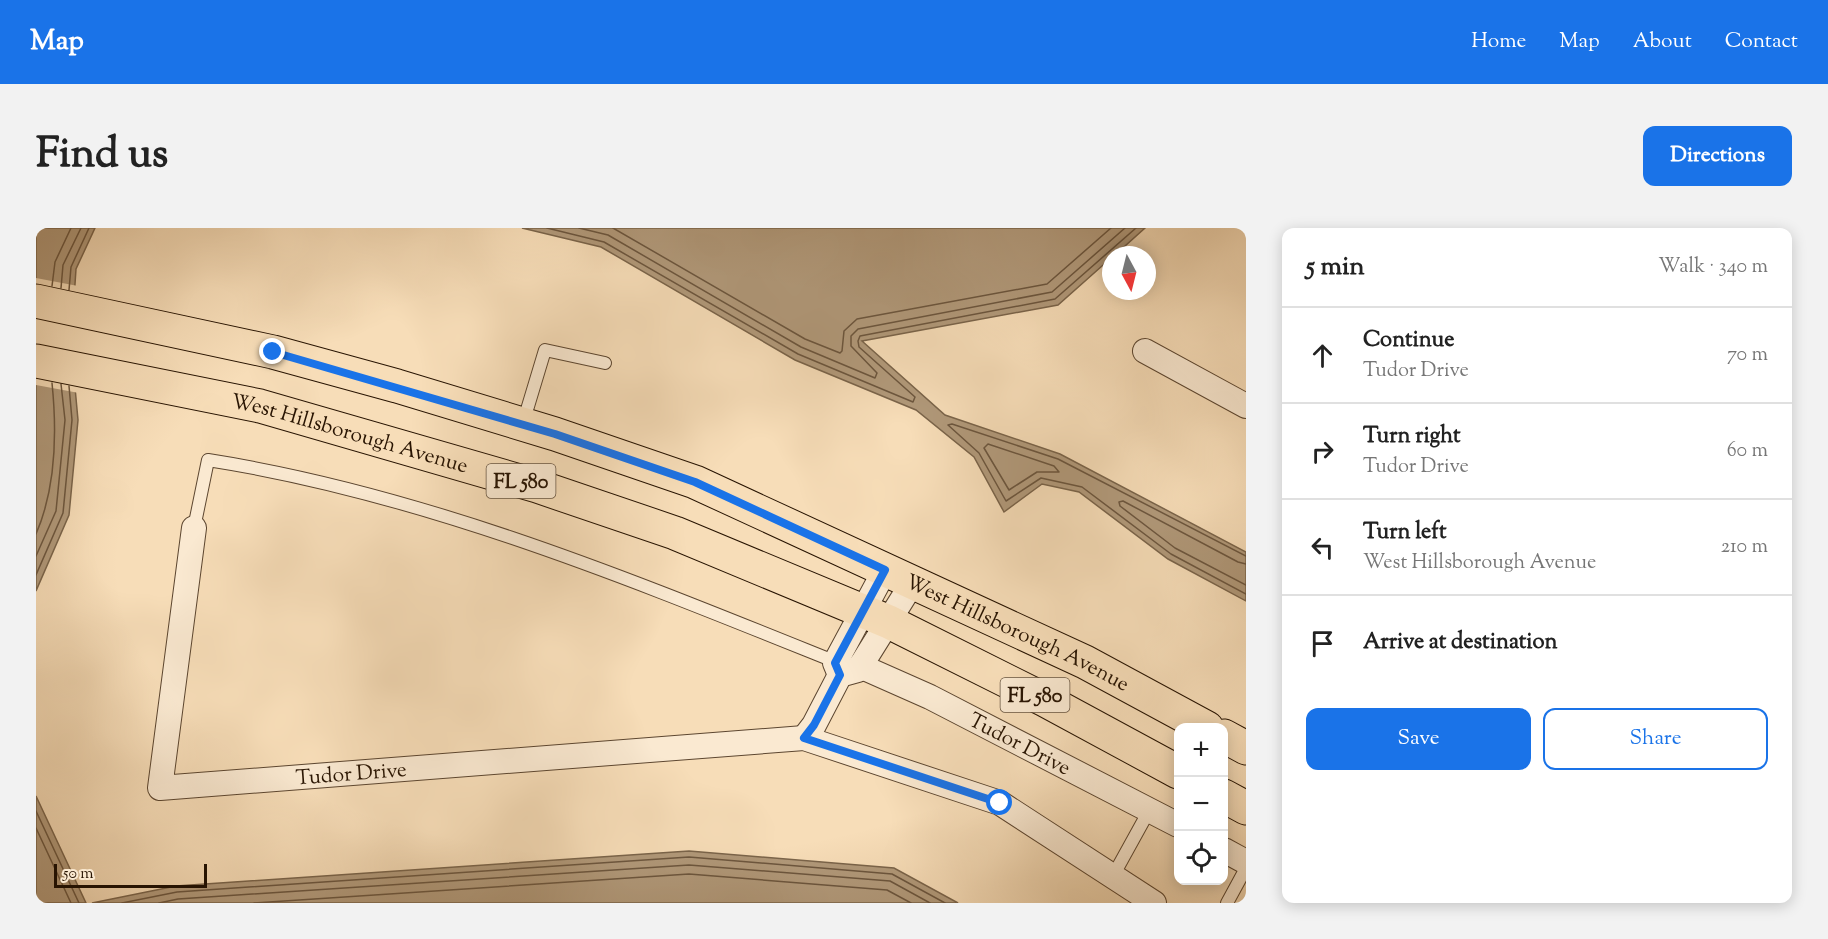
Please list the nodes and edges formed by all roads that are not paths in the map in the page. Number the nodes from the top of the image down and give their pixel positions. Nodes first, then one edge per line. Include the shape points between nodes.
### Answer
1 (36, 301) edge
2 (1145, 351) dead end
3 (36, 361) edge
4 (605, 363) dead end
5 (1246, 406) edge
6 (523, 424) junction
7 (194, 528) joint
8 (899, 576) junction
9 (875, 617) junction
10 (845, 667) junction
11 (1198, 723) edge
12 (804, 738) junction
13 (1228, 738) edge
14 (1246, 748) edge
15 (1174, 769) edge
16 (1228, 798) edge
17 (1246, 808) edge
18 (1150, 809) junction
19 (1174, 822) edge
20 (1228, 852) edge
21 (1246, 862) edge
22 (1246, 868) edge
23 (1113, 876) junction
24 (1154, 903) edge
25 (1227, 903) edge

1 - 6 main road, West Hillsborough Avenue / FL 580 via 273,352
2 - 5 street
3 - 9 main road, West Hillsborough Avenue / FL 580 via 260,406 537,486 675,533
4 - 6 lane via 545,350
6 - 8 main road, West Hillsborough Avenue / FL 580 via 695,482
7 - 10 lane via 208,460 281,472 445,516 650,587
7 - 12 street, Tudor Drive via 160,788
8 - 9 street
8 - 11 main road, West Hillsborough Avenue / FL 580 via 1084,663
9 - 10 street
9 - 15 main road, West Hillsborough Avenue / FL 580 via 1045,700
10 - 12 street
10 - 18 street, Tudor Drive via 930,697
12 - 23 street, Tudor Drive via 1000,803
13 - 14 main road
16 - 17 main road
18 - 19 street, Tudor Drive
18 - 23 lane
20 - 21 street
22 - 25 lane
23 - 24 street, Tudor Drive

